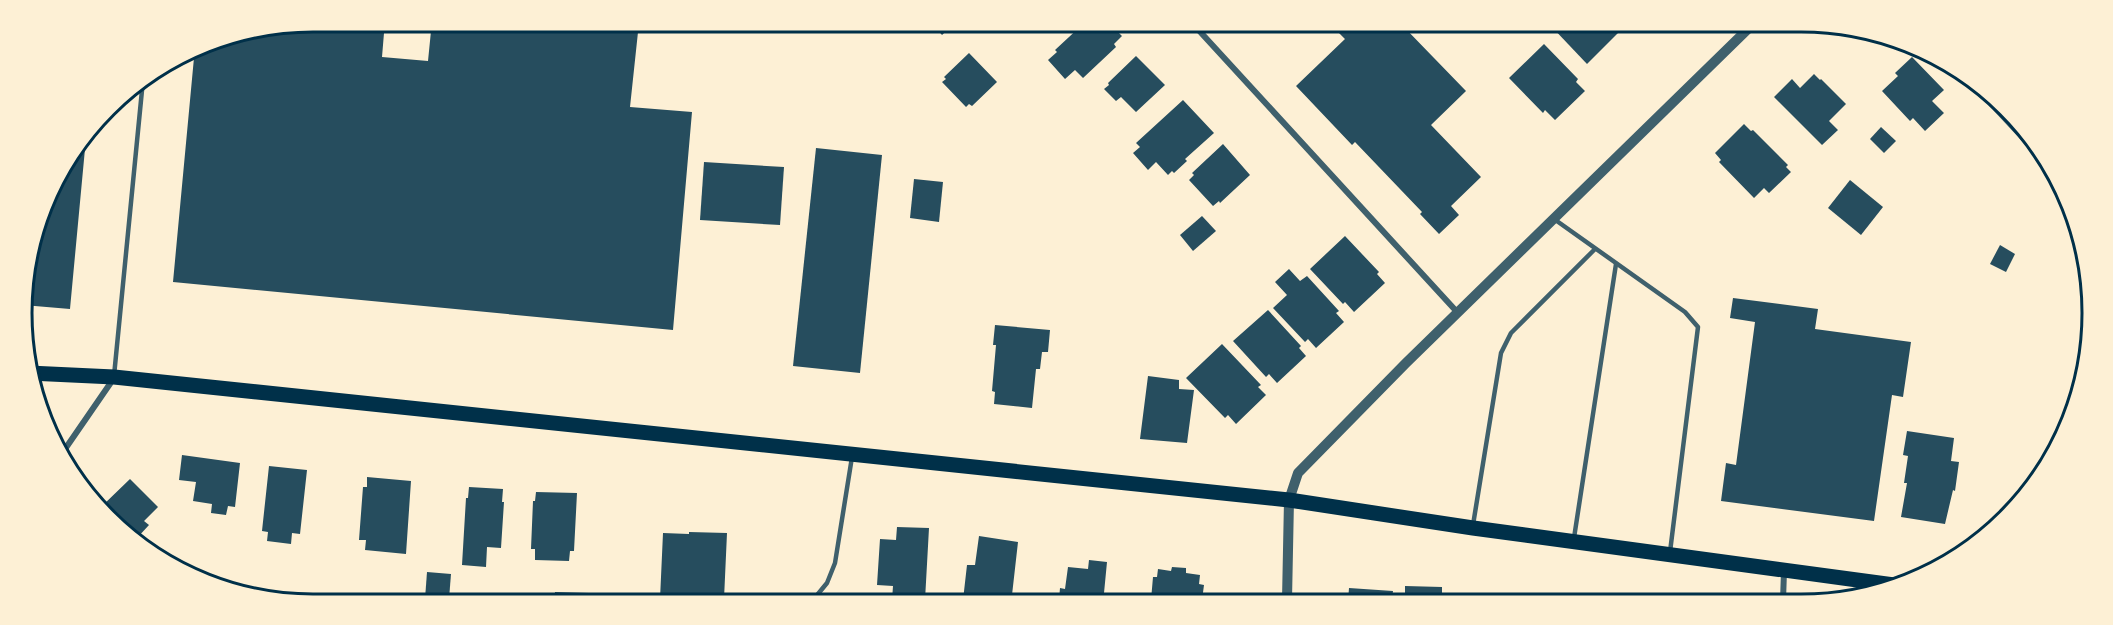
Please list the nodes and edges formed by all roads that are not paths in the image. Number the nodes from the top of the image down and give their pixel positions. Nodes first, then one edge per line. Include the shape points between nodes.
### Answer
1 (1200, 32) edge
2 (1745, 32) edge
3 (141, 90) edge
4 (1554, 219) junction
5 (1595, 249) junction
6 (1616, 264) junction
7 (1458, 313) junction
8 (38, 373) edge
9 (114, 377) junction
10 (66, 448) edge
11 (852, 454) junction
12 (1289, 500) junction
13 (1473, 528) junction
14 (1573, 541) junction
15 (1670, 555) junction
16 (1784, 570) junction
17 (1878, 583) edge
18 (818, 594) edge
19 (1287, 594) edge
20 (1783, 594) edge

1 - 7 street
2 - 4 street
3 - 9 lane
4 - 5 lane
4 - 7 street
5 - 6 lane
5 - 13 lane via 1510,333 1501,353
6 - 14 lane
6 - 15 lane via 1685,312 1698,327
7 - 12 street via 1298,473
8 - 9 main road
9 - 10 street
9 - 11 main road
11 - 12 main road
11 - 18 lane via 835,563
12 - 13 main road
12 - 19 street
13 - 14 main road
14 - 15 main road
15 - 16 main road
16 - 17 main road
16 - 20 street

